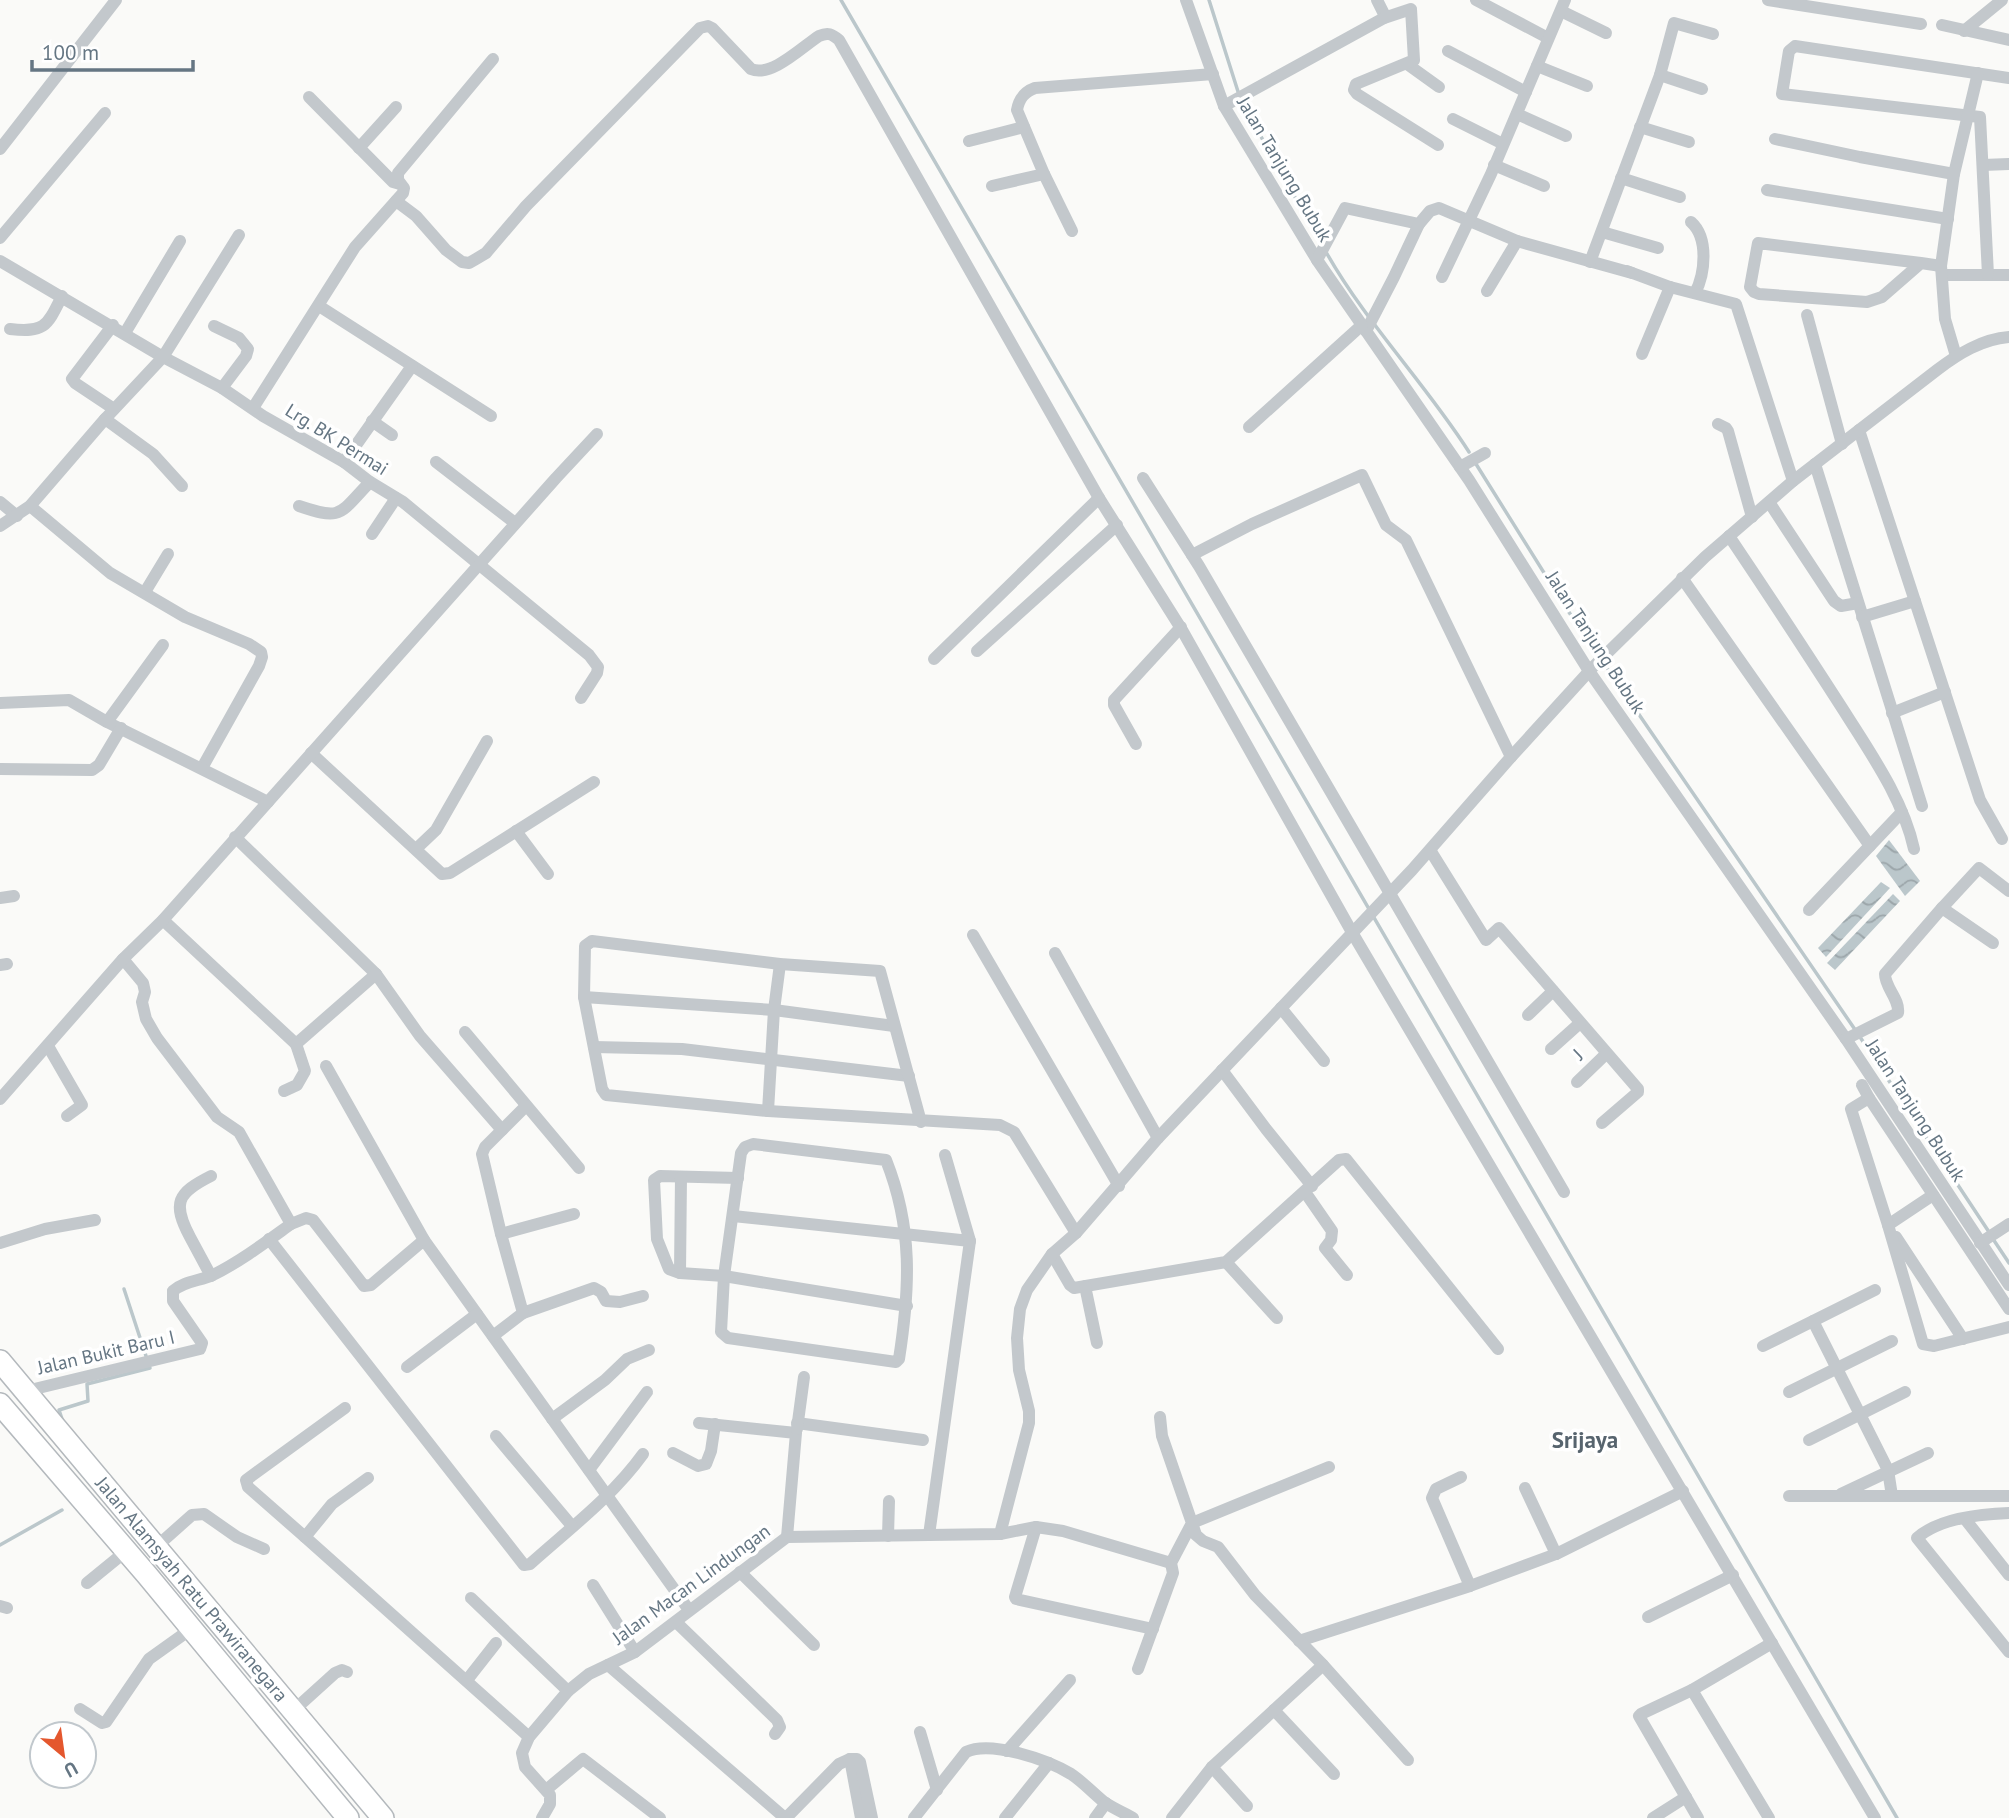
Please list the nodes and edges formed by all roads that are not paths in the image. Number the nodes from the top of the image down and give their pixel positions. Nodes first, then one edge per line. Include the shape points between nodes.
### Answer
1 (116, 0) edge
2 (1186, 0) edge
3 (1377, 0) edge
4 (1476, 0) edge
5 (1768, 0) edge
6 (1835, 0) edge
7 (2002, 0) edge
8 (1563, 5) edge
9 (1821, 10) junction
10 (1384, 19) junction
11 (1921, 24) dead end
12 (1942, 25) dead end
13 (1964, 30) junction
14 (1606, 33) dead end
15 (1713, 34) dead end
16 (1548, 38) junction
17 (2009, 40) edge
18 (1448, 51) dead end
19 (493, 59) dead end
20 (1408, 64) junction
21 (1537, 65) junction
22 (1978, 73) junction
23 (1213, 74) junction
24 (1660, 75) junction
25 (2009, 78) edge
26 (1587, 86) dead end
27 (1439, 87) dead end
28 (1702, 89) dead end
29 (1526, 92) junction
30 (309, 97) dead end
31 (1229, 104) junction
32 (396, 107) dead end
33 (106, 113) dead end
34 (1517, 114) junction
35 (1967, 116) junction
36 (1453, 119) dead end
37 (1024, 127) junction
38 (1640, 127) junction
39 (1566, 135) dead end
40 (1775, 139) dead end
41 (969, 141) dead end
42 (1689, 142) dead end
43 (1503, 144) junction
44 (1438, 145) dead end
45 (359, 148) junction
46 (0, 149) edge
47 (2009, 164) edge
48 (1983, 165) junction
49 (1494, 166) junction
50 (1044, 174) junction
51 (1954, 174) junction
52 (1621, 178) junction
53 (400, 184) junction
54 (992, 186) dead end
55 (1544, 186) dead end
56 (1767, 190) dead end
57 (1680, 197) dead end
58 (396, 201) junction
59 (1468, 219) junction
60 (1948, 219) junction
61 (1691, 222) dead end
62 (1419, 224) junction
63 (1072, 231) dead end
64 (1602, 232) junction
65 (239, 235) dead end
66 (0, 239) edge
67 (180, 241) dead end
68 (1517, 241) junction
69 (1658, 248) dead end
70 (1318, 259) junction
71 (0, 261) edge
72 (1590, 262) junction
73 (1921, 263) junction
74 (1941, 270) junction
75 (1988, 275) junction
76 (2009, 275) edge
77 (1442, 277) dead end
78 (1670, 287) junction
79 (1487, 291) dead end
80 (1695, 293) junction
81 (62, 296) junction
82 (319, 306) junction
83 (1807, 315) dead end
84 (113, 325) junction
85 (214, 326) dead end
86 (1366, 326) junction
87 (10, 328) dead end
88 (125, 333) junction
89 (2009, 337) edge
90 (1642, 354) dead end
91 (1956, 356) junction
92 (163, 357) junction
93 (412, 366) junction
94 (222, 388) junction
95 (253, 408) junction
96 (110, 414) junction
97 (491, 416) dead end
98 (372, 421) junction
99 (1718, 424) dead end
100 (1249, 427) dead end
101 (1859, 430) junction
102 (597, 434) dead end
103 (392, 435) dead end
104 (1842, 444) junction
105 (1485, 453) dead end
106 (344, 462) junction
107 (436, 462) dead end
108 (1815, 464) junction
109 (1460, 467) junction
110 (1143, 478) dead end
111 (1793, 481) junction
112 (370, 482) junction
113 (182, 486) dead end
114 (396, 498) junction
115 (1099, 498) junction
116 (0, 502) edge
117 (1769, 502) junction
118 (30, 506) junction
119 (299, 506) dead end
120 (17, 516) junction
121 (1752, 517) junction
122 (515, 523) junction
123 (0, 526) edge
124 (1117, 526) junction
125 (372, 534) dead end
126 (1729, 536) junction
127 (168, 554) dead end
128 (1192, 555) junction
129 (479, 563) junction
130 (1682, 579) junction
131 (145, 592) junction
132 (1915, 601) junction
133 (1858, 603) junction
134 (1863, 617) junction
135 (1181, 627) junction
136 (163, 645) dead end
137 (977, 651) dead end
138 (933, 659) dead end
139 (1591, 669) junction
140 (1945, 692) junction
141 (581, 698) dead end
142 (0, 703) edge
143 (1892, 713) junction
144 (107, 722) junction
145 (121, 728) junction
146 (487, 741) dead end
147 (1136, 744) dead end
148 (311, 753) junction
149 (1511, 757) junction
150 (202, 768) junction
151 (0, 769) edge
152 (594, 782) dead end
153 (268, 802) junction
154 (1922, 806) dead end
155 (1902, 812) junction
156 (516, 831) junction
157 (235, 836) junction
158 (2001, 839) dead end
159 (1870, 846) junction
160 (416, 849) junction
161 (1914, 849) dead end
162 (1430, 850) junction
163 (548, 874) dead end
164 (2009, 891) edge
165 (14, 896) dead end
166 (1386, 896) junction
167 (0, 898) edge
168 (1942, 908) junction
169 (1810, 910) dead end
170 (163, 920) junction
171 (1356, 930) junction
172 (973, 935) dead end
173 (1993, 943) dead end
174 (1055, 953) dead end
175 (124, 959) junction
176 (780, 964) junction
177 (376, 974) junction
178 (1553, 991) junction
179 (584, 996) junction
180 (1281, 1008) junction
181 (774, 1010) junction
182 (1528, 1015) dead end
183 (1580, 1023) junction
184 (894, 1026) junction
185 (465, 1032) dead end
186 (1851, 1036) junction
187 (296, 1044) junction
188 (48, 1046) junction
189 (594, 1046) junction
190 (1551, 1049) dead end
191 (1606, 1054) junction
192 (770, 1059) junction
193 (1324, 1061) dead end
194 (326, 1066) dead end
195 (1222, 1070) junction
196 (909, 1076) junction
197 (1577, 1082) dead end
198 (1868, 1089) junction
199 (284, 1091) dead end
200 (0, 1099) edge
201 (526, 1106) junction
202 (768, 1111) junction
203 (67, 1116) dead end
204 (921, 1122) junction
205 (1602, 1123) dead end
206 (502, 1130) junction
207 (1158, 1138) junction
208 (945, 1155) dead end
209 (579, 1168) dead end
210 (211, 1176) dead end
211 (681, 1177) junction
212 (738, 1178) junction
213 (1119, 1185) junction
214 (1309, 1189) junction
215 (1564, 1192) dead end
216 (1939, 1196) junction
217 (574, 1214) dead end
218 (733, 1216) junction
219 (94, 1220) dead end
220 (291, 1224) junction
221 (1888, 1225) junction
222 (1076, 1233) junction
223 (501, 1234) junction
224 (1994, 1234) edge
225 (907, 1236) junction
226 (269, 1239) junction
227 (424, 1240) junction
228 (970, 1241) junction
229 (0, 1243) edge
230 (1052, 1254) junction
231 (1226, 1262) junction
232 (680, 1273) junction
233 (1347, 1275) dead end
234 (211, 1276) junction
235 (724, 1276) junction
236 (2009, 1285) edge
237 (1085, 1286) junction
238 (1875, 1290) dead end
239 (643, 1296) dead end
240 (907, 1306) junction
241 (2009, 1309) edge
242 (523, 1313) junction
243 (477, 1314) junction
244 (1277, 1318) dead end
245 (1813, 1321) junction
246 (2009, 1327) edge
247 (493, 1336) junction
248 (1963, 1339) junction
249 (1892, 1341) dead end
250 (1097, 1343) dead end
251 (1763, 1346) dead end
252 (1498, 1349) dead end
253 (649, 1350) dead end
254 (0, 1361) edge
255 (407, 1367) dead end
256 (1837, 1368) junction
257 (804, 1377) dead end
258 (26, 1391) junction
259 (647, 1392) dead end
260 (1789, 1392) dead end
261 (1905, 1392) dead end
262 (0, 1404) edge
263 (345, 1408) dead end
264 (1860, 1413) junction
265 (1160, 1417) dead end
266 (552, 1419) junction
267 (699, 1423) dead end
268 (715, 1424) junction
269 (797, 1428) junction
270 (496, 1436) dead end
271 (923, 1440) dead end
272 (1809, 1440) dead end
273 (673, 1453) dead end
274 (1928, 1453) dead end
275 (643, 1454) dead end
276 (1329, 1467) dead end
277 (589, 1470) junction
278 (1888, 1470) junction
279 (1461, 1476) dead end
280 (368, 1478) dead end
281 (1525, 1488) dead end
282 (1683, 1491) junction
283 (608, 1496) junction
284 (1789, 1496) dead end
285 (1837, 1496) junction
286 (1892, 1496) junction
287 (2009, 1496) edge
288 (889, 1501) dead end
289 (2009, 1513) edge
290 (1965, 1519) junction
291 (1192, 1523) junction
292 (572, 1526) junction
293 (1036, 1527) junction
294 (1000, 1534) junction
295 (929, 1535) junction
296 (888, 1536) junction
297 (305, 1537) junction
298 (787, 1537) junction
299 (156, 1547) junction
300 (264, 1549) dead end
301 (125, 1552) junction
302 (1556, 1554) junction
303 (1171, 1563) junction
304 (740, 1572) junction
305 (1733, 1575) junction
306 (2009, 1575) edge
307 (87, 1583) dead end
308 (593, 1585) dead end
309 (1469, 1586) junction
310 (471, 1598) dead end
311 (690, 1610) junction
312 (1648, 1617) dead end
313 (676, 1622) junction
314 (191, 1629) junction
315 (1153, 1629) junction
316 (1299, 1641) junction
317 (496, 1643) dead end
318 (1772, 1643) junction
319 (814, 1645) dead end
320 (2007, 1646) edge
321 (635, 1652) junction
322 (608, 1665) junction
323 (1323, 1665) junction
324 (1138, 1669) dead end
325 (347, 1672) dead end
326 (467, 1680) junction
327 (1070, 1680) dead end
328 (1692, 1690) junction
329 (568, 1691) junction
330 (80, 1709) dead end
331 (1273, 1710) junction
332 (293, 1711) junction
333 (920, 1732) dead end
334 (775, 1734) dead end
335 (529, 1737) junction
336 (1007, 1751) junction
337 (850, 1759) junction
338 (1408, 1760) dead end
339 (1049, 1763) junction
340 (1212, 1767) junction
341 (1334, 1774) dead end
342 (546, 1790) junction
343 (937, 1790) junction
344 (1686, 1797) junction
345 (1106, 1803) junction
346 (1247, 1806) dead end
347 (377, 1813) edge
348 (348, 1818) edge
349 (542, 1818) edge
350 (660, 1818) edge
351 (785, 1818) edge
352 (861, 1818) edge
353 (872, 1818) edge
354 (914, 1818) edge
355 (1006, 1818) edge
356 (1095, 1818) edge
357 (1133, 1818) edge
358 (1172, 1818) edge
359 (1653, 1818) edge
360 (1698, 1818) edge
361 (1769, 1818) edge
362 (1875, 1818) edge

1 - 46 street
2 - 23 street, Jalan Tanjung Bubuk
3 - 10 street
4 - 16 street
5 - 9 street
6 - 9 street
7 - 13 street
8 - 14 street
8 - 16 street
9 - 11 street
10 - 20 street via 1412,10 1414,58
10 - 31 street
12 - 13 street
13 - 17 street
15 - 24 street via 1674,23
16 - 21 street
18 - 29 street
19 - 53 street via 408,159 398,173
20 - 27 street
20 - 44 street via 1356,84 1354,92
21 - 26 street
21 - 29 street
22 - 25 street
22 - 35 street
22 - 35 street via 1805,46 1795,46 1787,58 1782,94
23 - 31 street, Jalan Tanjung Bubuk
23 - 37 street via 1035,88 1018,103
24 - 28 street
24 - 38 street
29 - 34 street
30 - 45 street
31 - 70 street, Jalan Tanjung Bubuk
32 - 45 street
33 - 66 street
34 - 39 street
34 - 43 street
35 - 48 street via 1982,120
35 - 51 street
36 - 43 street
37 - 41 street
37 - 50 street
38 - 42 street
38 - 52 street
40 - 51 street
43 - 49 street
45 - 53 street
47 - 48 street
48 - 75 street
49 - 55 street
49 - 59 street
50 - 54 street
50 - 63 street
51 - 60 street
52 - 57 street
52 - 64 street
53 - 58 street via 404,191
56 - 60 street
58 - 82 street via 355,247
58 - 115 street via 446,250 469,262 485,253 700,28 712,28 751,69 765,72 819,36 834,35
59 - 62 street via 1439,208
59 - 68 street
59 - 77 street
60 - 74 street
61 - 80 street via 1700,234 1703,271
62 - 70 street via 1347,207
62 - 86 street
64 - 69 street
64 - 72 street
65 - 92 street
67 - 88 street
68 - 72 street
68 - 79 street
70 - 86 street, Jalan Tanjung Bubuk
71 - 81 street, Lrg. BK Permai
72 - 78 street
73 - 73 street via 1758,243 1750,286 1759,294 1867,302 1882,297
73 - 74 street
74 - 75 street
74 - 91 street via 1945,319
75 - 76 street
78 - 80 street
78 - 90 street
80 - 111 street via 1736,304
81 - 84 street, Lrg. BK Permai
81 - 87 street via 51,318 39,329
82 - 93 street
82 - 95 street
83 - 104 street
84 - 88 street, Lrg. BK Permai
84 - 96 street via 72,379
85 - 94 street via 239,338 248,349
86 - 100 street
86 - 109 street, Jalan Tanjung Bubuk
88 - 92 street, Lrg. BK Permai
89 - 91 street via 1995,338
91 - 101 street
92 - 94 street, Lrg. BK Permai
92 - 96 street
93 - 97 street
93 - 98 street
94 - 95 street, Lrg. BK Permai
95 - 106 street, Lrg. BK Permai
96 - 113 street
96 - 118 street
98 - 103 street
98 - 106 street
99 - 121 street via 1728,431
101 - 104 street
101 - 132 street
102 - 122 street
104 - 108 street
105 - 109 street
106 - 112 street, Lrg. BK Permai
107 - 122 street
108 - 111 street
108 - 133 street
109 - 139 street, Jalan Tanjung Bubuk
110 - 128 street
111 - 117 street
112 - 114 street, Lrg. BK Permai
112 - 119 street via 337,513 327,515
114 - 125 street
114 - 129 street, Lrg. BK Permai
115 - 124 street
115 - 138 street
116 - 120 street
117 - 121 street
117 - 133 street via 1834,601 1841,606
118 - 120 street
118 - 131 street via 110,572
120 - 123 street
121 - 126 street
122 - 129 street
124 - 135 street
124 - 137 street
126 - 130 street
126 - 155 street via 1878,766
127 - 131 street
128 - 149 street via 1362,475 1386,525 1406,540
128 - 166 street
129 - 141 street, Lrg. BK Permai via 595,663 597,673
129 - 148 street
130 - 139 street
130 - 159 street
131 - 150 street via 185,617 261,652 259,666
132 - 134 street
132 - 140 street
133 - 134 street
134 - 143 street
135 - 147 street via 1114,700
135 - 171 street
136 - 144 street
139 - 149 street
139 - 186 street, Jalan Tanjung Bubuk
140 - 143 street
140 - 158 street via 1980,800
142 - 144 street via 69,700
143 - 154 street
144 - 145 street
145 - 150 street
145 - 151 street via 92,770
146 - 160 street via 436,830
148 - 153 street
148 - 160 street
149 - 162 street
150 - 153 street
152 - 156 street
153 - 157 street
155 - 159 street
155 - 161 street
156 - 160 street via 446,874 437,872
156 - 163 street
157 - 170 street
157 - 177 street
159 - 169 street
162 - 166 street
162 - 178 street via 1486,940 1499,928
164 - 168 street via 1979,868
165 - 167 street
166 - 171 street
166 - 215 street
168 - 173 street
168 - 186 street via 1885,974 1898,1013
170 - 175 street
170 - 187 street
171 - 180 street
171 - 282 street
172 - 213 street
174 - 207 street
175 - 188 street
175 - 220 street via 143,983 146,1019 157,1038 218,1119 240,1135
176 - 179 street via 592,941 585,946
176 - 181 street
176 - 184 street via 880,971
177 - 187 street
177 - 206 street via 419,1036
178 - 182 street
178 - 183 street
179 - 181 street
179 - 189 street
180 - 193 street
180 - 195 street
181 - 184 street
181 - 192 street
183 - 190 street
183 - 191 street
184 - 196 street
185 - 201 street
186 - 198 street, Jalan Tanjung Bubuk
187 - 199 street via 304,1071 297,1084
188 - 200 street
188 - 203 street via 82,1103
189 - 192 street
189 - 202 street via 607,1096
191 - 197 street, J
191 - 205 street via 1639,1092
192 - 196 street
192 - 202 street
194 - 227 street
195 - 207 street
195 - 214 street
196 - 204 street
198 - 216 street, Jalan Tanjung Bubuk
198 - 221 street via 1851,1109
201 - 206 street
201 - 209 street
202 - 204 street
204 - 222 street via 1011,1129
206 - 223 street via 483,1149 482,1157
207 - 213 street
208 - 228 street
210 - 234 street via 184,1193 179,1216
211 - 212 street
211 - 232 street
211 - 232 street via 660,1176 654,1181 657,1239 668,1268
212 - 218 street
212 - 225 street via 741,1153 753,1144 884,1158
213 - 222 street
214 - 231 street
214 - 233 street via 1332,1231 1325,1248
214 - 252 street via 1339,1160 1349,1161
216 - 221 street
216 - 224 street, Jalan Tanjung Bubuk
216 - 241 street
217 - 223 street
218 - 225 street
218 - 235 street
219 - 229 street
220 - 226 street, Jalan Bukit Baru I
220 - 227 street via 313,1220 364,1286
221 - 248 street
221 - 248 street via 1920,1340 1930,1347
222 - 230 street
223 - 242 street
224 - 236 street, Jalan Tanjung Bubuk
225 - 228 street
225 - 240 street
226 - 234 street, Jalan Bukit Baru I
226 - 292 street via 519,1561 530,1564
227 - 243 street
228 - 295 street
230 - 237 street via 1073,1288
230 - 294 street via 1027,1290 1020,1310 1018,1370 1029,1423
231 - 237 street
231 - 244 street
232 - 235 street
234 - 258 street, Jalan Bukit Baru I via 179,1286 172,1293 202,1343 200,1349
235 - 240 street
235 - 240 street via 720,1328 728,1338 897,1362
237 - 250 street
238 - 245 street
239 - 242 street via 612,1303 594,1288
242 - 247 street
243 - 247 street
243 - 255 street
245 - 251 street
245 - 256 street
246 - 248 street
247 - 266 street
249 - 256 street
253 - 266 street via 627,1359
254 - 258 highway, Jalan Alamsyah Ratu Prawiranegara
256 - 260 street
256 - 264 street
257 - 269 street
258 - 299 highway, Jalan Alamsyah Ratu Prawiranegara
259 - 277 street
261 - 264 street
262 - 301 highway, Jalan Alamsyah Ratu Prawiranegara
263 - 297 street via 246,1480 248,1487
264 - 272 street
264 - 278 street
265 - 291 street
266 - 277 street
267 - 268 street
268 - 269 street
268 - 273 street via 706,1464 698,1466
269 - 271 street
269 - 298 street
270 - 292 street
274 - 278 street
275 - 283 street
276 - 291 street
277 - 283 street
278 - 285 street
278 - 286 street
279 - 309 street via 1436,1489 1432,1498
280 - 297 street via 332,1504
281 - 302 street
282 - 302 street
282 - 305 street
283 - 292 street
283 - 311 street
284 - 285 street
285 - 286 street
286 - 287 street
288 - 296 street
289 - 290 street
290 - 306 street
290 - 320 street via 1925,1531 1917,1538
291 - 303 street
291 - 316 street via 1196,1535 1218,1547
293 - 294 street, Jalan Macan Lindungan
293 - 303 street
293 - 315 street via 1016,1599
294 - 295 street, Jalan Macan Lindungan
295 - 296 street, Jalan Macan Lindungan
296 - 298 street, Jalan Macan Lindungan
297 - 326 street
298 - 304 street, Jalan Macan Lindungan
299 - 300 street via 199,1513
299 - 332 highway, Jalan Alamsyah Ratu Prawiranegara
301 - 307 street
301 - 314 highway, Jalan Alamsyah Ratu Prawiranegara
302 - 309 street
303 - 315 street via 1173,1573
304 - 311 street, Jalan Macan Lindungan
304 - 319 street
305 - 312 street
305 - 318 street
308 - 321 street
309 - 316 street
310 - 329 street
311 - 313 street, Jalan Macan Lindungan
313 - 321 street, Jalan Macan Lindungan
313 - 334 street via 777,1720 780,1727
314 - 330 street via 149,1659 106,1722
314 - 348 highway, Jalan Alamsyah Ratu Prawiranegara
315 - 324 street
316 - 323 street
317 - 326 street
318 - 328 street
318 - 362 street
321 - 322 street, Jalan Macan Lindungan
322 - 329 street, Jalan Macan Lindungan
322 - 351 street
323 - 331 street
323 - 338 street
325 - 332 street via 335,1673
326 - 335 street
327 - 336 street
328 - 344 street via 1639,1716
328 - 361 street
329 - 335 street, Jalan Macan Lindungan
331 - 340 street
331 - 341 street
332 - 347 highway, Jalan Alamsyah Ratu Prawiranegara
333 - 343 street
335 - 342 street via 523,1762
336 - 339 street
336 - 343 street via 979,1747 966,1752
337 - 351 street via 839,1763
337 - 352 street
337 - 353 street via 860,1762
339 - 345 street via 1071,1774
339 - 355 street
340 - 346 street
340 - 358 street
342 - 349 street via 551,1800
342 - 350 street via 583,1759
343 - 354 street
344 - 359 street
344 - 360 street
345 - 356 street
345 - 357 street

